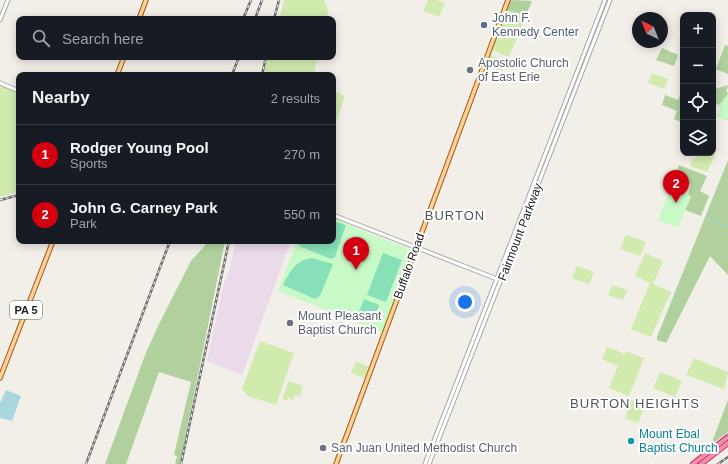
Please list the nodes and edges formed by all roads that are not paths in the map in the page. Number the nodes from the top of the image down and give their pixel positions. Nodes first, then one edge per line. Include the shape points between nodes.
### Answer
1 (8, 0) edge
2 (146, 0) edge
3 (508, 0) edge
4 (605, 0) edge
5 (610, 0) edge
6 (139, 16) edge
7 (0, 20) edge
8 (123, 60) edge
9 (118, 72) edge
10 (0, 83) edge
11 (16, 90) edge
12 (336, 215) edge
13 (52, 244) edge
14 (416, 247) junction
15 (497, 279) junction
16 (501, 281) junction
17 (0, 378) edge
18 (728, 437) edge
19 (728, 443) edge
20 (336, 464) edge
21 (425, 464) edge
22 (429, 464) edge
23 (693, 464) edge
24 (701, 464) edge

1 - 7 street
2 - 6 main road
3 - 14 main road, Buffalo Road
4 - 15 street, Fairmount Parkway
5 - 16 street, Fairmount Parkway
8 - 9 main road
10 - 11 street
12 - 14 street
13 - 17 main road, PA 5
14 - 15 street
14 - 20 main road, Buffalo Road
15 - 16 street
15 - 21 street, Fairmount Parkway
16 - 22 street, Fairmount Parkway
18 - 23 highway
19 - 24 highway

